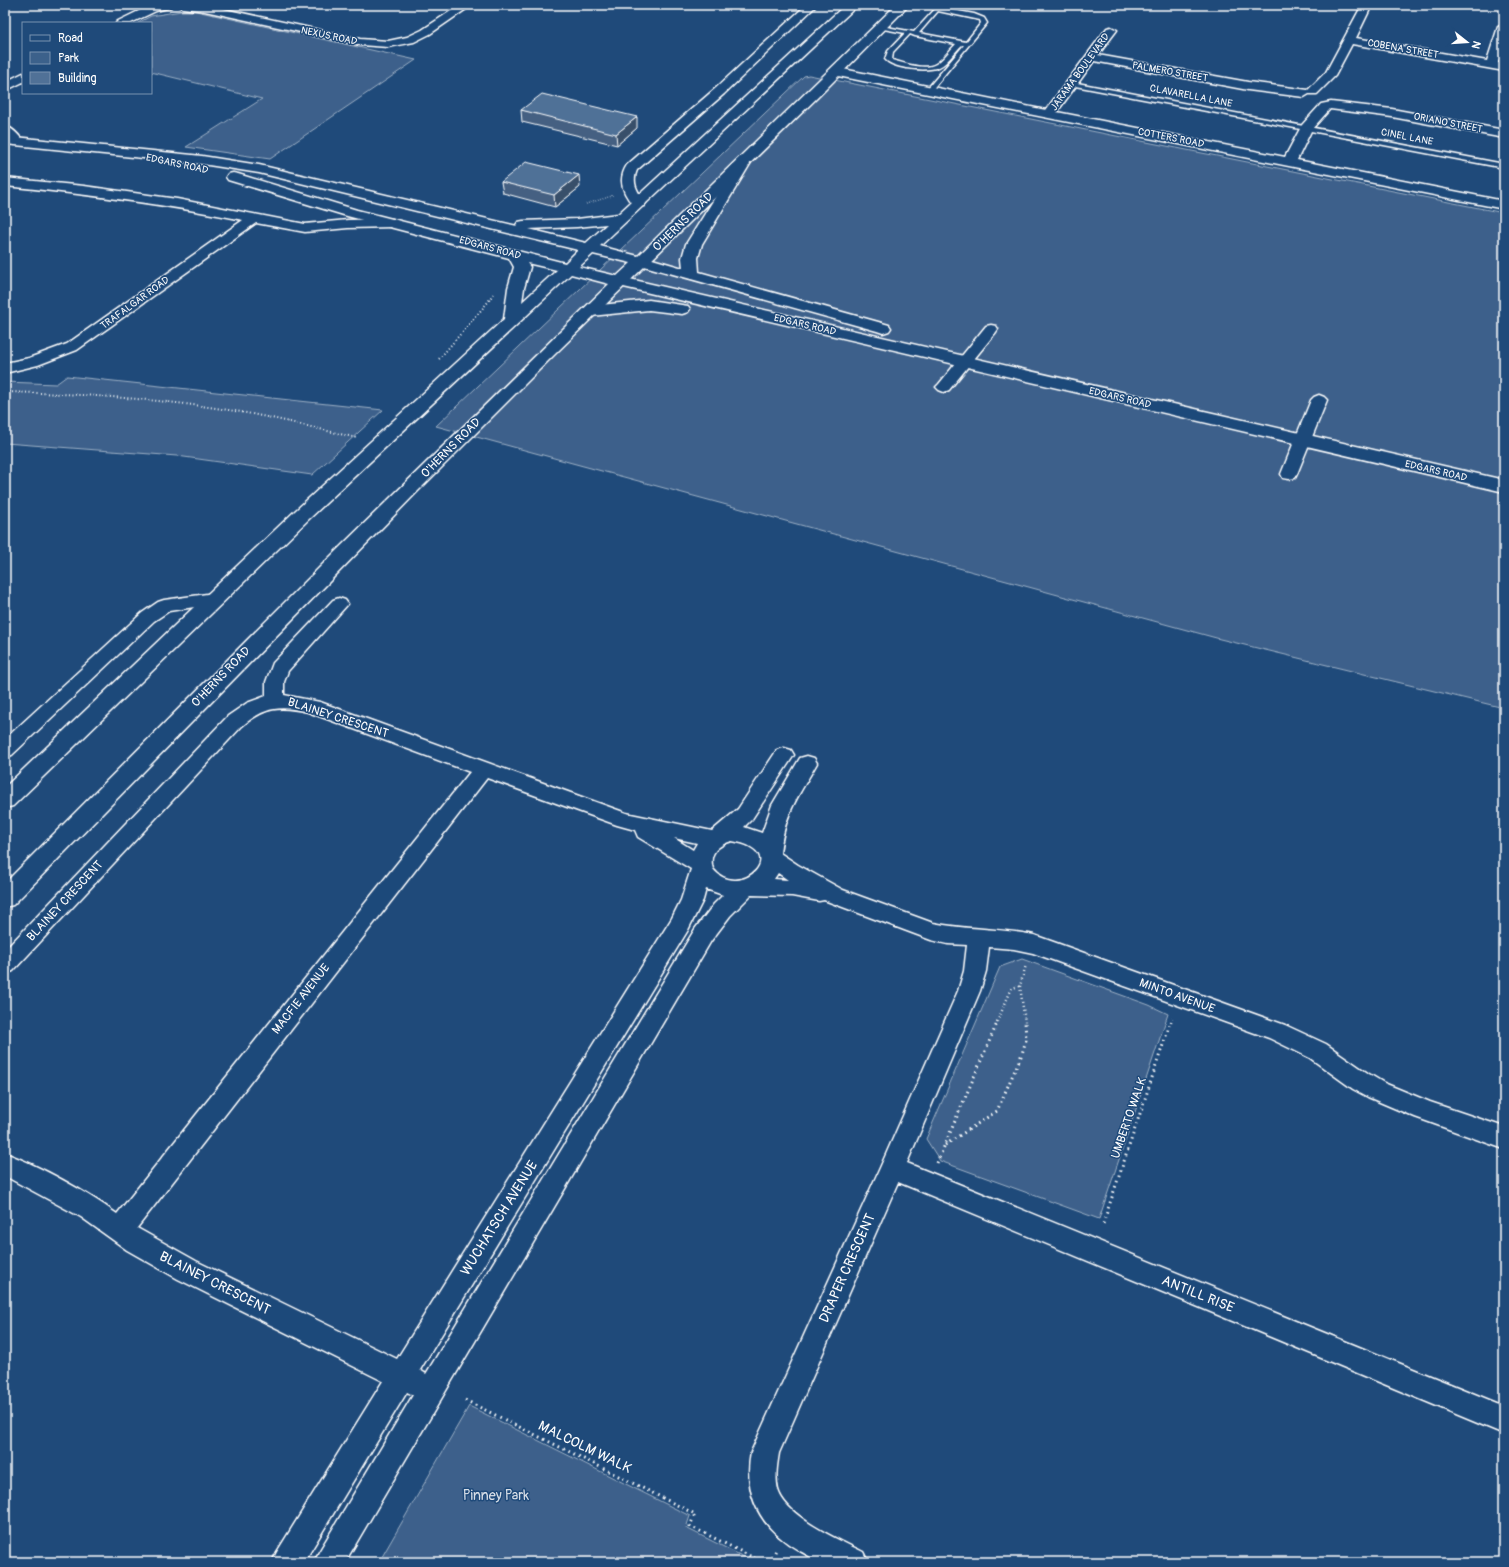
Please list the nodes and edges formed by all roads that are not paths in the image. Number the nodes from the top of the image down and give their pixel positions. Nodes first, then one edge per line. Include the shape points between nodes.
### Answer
1 (167, 5) edge
2 (183, 5) edge
3 (467, 5) edge
4 (812, 5) edge
5 (852, 5) edge
6 (903, 5) edge
7 (1367, 5) edge
8 (124, 22) edge
9 (1504, 27) edge
10 (881, 28) junction
11 (1111, 30) dead end
12 (912, 33) junction
13 (1350, 40) junction
14 (960, 42) junction
15 (967, 44) junction
16 (1091, 57) junction
17 (1492, 64) junction
18 (1504, 66) edge
19 (838, 72) junction
20 (1331, 74) junction
21 (22, 78) edge
22 (1072, 84) junction
23 (5, 87) edge
24 (929, 90) junction
25 (1317, 101) junction
26 (1049, 114) junction
27 (1306, 128) junction
28 (5, 130) edge
29 (1504, 134) edge
30 (11, 140) edge
31 (109, 150) junction
32 (1290, 162) junction
33 (743, 164) junction
34 (1504, 166) edge
35 (5, 182) edge
36 (639, 203) junction
37 (1504, 205) edge
38 (254, 218) junction
39 (623, 218) junction
40 (392, 223) junction
41 (502, 228) junction
42 (591, 248) junction
43 (515, 255) junction
44 (642, 261) junction
45 (568, 269) junction
46 (691, 275) junction
47 (620, 282) junction
48 (591, 311) junction
49 (787, 321) junction
50 (512, 322) junction
51 (991, 328) dead end
52 (968, 356) junction
53 (5, 368) edge
54 (944, 387) dead end
55 (1319, 400) dead end
56 (1306, 436) junction
57 (1504, 471) edge
58 (1289, 474) dead end
59 (1504, 486) edge
60 (214, 599) junction
61 (339, 604) dead end
62 (275, 700) junction
63 (5, 750) edge
64 (784, 755) dead end
65 (807, 763) dead end
66 (483, 769) junction
67 (5, 800) edge
68 (624, 820) junction
69 (717, 838) junction
70 (770, 855) junction
71 (701, 866) junction
72 (746, 887) junction
73 (835, 896) junction
74 (5, 898) edge
75 (978, 938) junction
76 (5, 965) edge
77 (1504, 1138) edge
78 (5, 1164) edge
79 (892, 1168) junction
80 (120, 1230) junction
81 (401, 1375) junction
82 (431, 1390) junction
83 (1504, 1420) edge
84 (288, 1562) edge
85 (329, 1562) edge
86 (853, 1562) edge

1 - 8 street via 153,8
2 - 3 street, NEXUS ROAD via 360,42 388,44 410,40
4 - 36 street via 632,168 627,180 631,195
5 - 36 main road
6 - 10 main road, O'HERNS ROAD
7 - 13 street
9 - 17 street
10 - 12 lane
10 - 19 main road, O'HERNS ROAD
11 - 16 street, JARAMA BOULEVARD
12 - 14 lane
12 - 14 lane via 890,52 890,61 935,68
12 - 15 lane via 934,8 982,19 984,23
13 - 17 street, COBENA STREET
13 - 20 street
14 - 15 lane
15 - 24 lane
16 - 22 street, JARAMA BOULEVARD
16 - 25 street, PALMERO STREET
17 - 18 street, COBENA STREET
19 - 24 street, COTTERS ROAD
19 - 33 main road, O'HERNS ROAD
20 - 25 street
20 - 25 street
21 - 23 street
22 - 26 street, JARAMA BOULEVARD
22 - 27 lane, CLAVARELLA LANE
24 - 26 street, COTTERS ROAD
25 - 27 street
25 - 27 street
25 - 29 street, ORIANO STREET
26 - 32 street, COTTERS ROAD
27 - 32 street
27 - 34 lane, CINEL LANE
28 - 30 street
30 - 31 main road, EDGARS ROAD
31 - 40 main road, EDGARS ROAD via 226,175
31 - 41 main road, EDGARS ROAD via 259,169
32 - 37 street, COTTERS ROAD
33 - 44 main road, O'HERNS ROAD
33 - 46 main road via 694,244 690,258
35 - 38 street via 161,201
36 - 39 main road
38 - 40 street via 313,228
38 - 53 street, TRAFALGAR ROAD via 72,347 33,362
39 - 41 main road via 577,223 533,223
39 - 42 main road
40 - 43 main road, EDGARS ROAD
41 - 42 main road, EDGARS ROAD
42 - 44 main road, EDGARS ROAD
42 - 45 main road
43 - 45 main road, EDGARS ROAD
43 - 50 main road via 522,268 516,288
44 - 46 main road, EDGARS ROAD
44 - 47 main road, O'HERNS ROAD
45 - 47 main road, EDGARS ROAD
45 - 50 main road
46 - 52 main road, EDGARS ROAD via 907,335
47 - 48 main road, O'HERNS ROAD
47 - 49 main road, EDGARS ROAD
48 - 49 main road via 649,305
48 - 74 main road, O'HERNS ROAD via 291,606
49 - 52 main road, EDGARS ROAD
50 - 60 main road
51 - 52 street
52 - 54 street
52 - 56 main road, EDGARS ROAD
55 - 56 street
56 - 57 main road, EDGARS ROAD
56 - 58 street
56 - 59 main road, EDGARS ROAD
60 - 63 street via 164,606 148,617
60 - 67 main road
61 - 62 street via 280,668 275,682
62 - 66 street, BLAINEY CRESCENT via 312,707
62 - 76 street, BLAINEY CRESCENT via 254,706 235,721
64 - 69 street via 745,814
65 - 70 street via 778,812 771,832
66 - 68 street, BLAINEY CRESCENT
66 - 80 street, MACFIE AVENUE
68 - 69 street, BLAINEY CRESCENT
68 - 71 street, BLAINEY CRESCENT
69 - 70 street via 732,833 745,834 764,844
69 - 71 street via 703,850
70 - 72 street via 771,867 766,875 758,883
70 - 73 street, MINTO AVENUE via 791,871
71 - 72 street via 713,883 734,889
71 - 81 street, WUCHATSCH AVENUE via 692,900 680,924
72 - 73 street, MINTO AVENUE via 792,888
72 - 82 street via 722,910 703,935
73 - 75 street, MINTO AVENUE via 931,931
75 - 77 street, MINTO AVENUE via 1034,944 1297,1039 1375,1089 1406,1103
75 - 79 street, DRAPER CRESCENT via 977,968 970,991
78 - 80 street, BLAINEY CRESCENT via 90,1209
79 - 83 street, ANTILL RISE
79 - 86 street, DRAPER CRESCENT via 765,1452 762,1472 765,1491 772,1508 787,1526
80 - 81 street, BLAINEY CRESCENT via 136,1242 187,1270
81 - 82 street, BLAINEY CRESCENT
81 - 84 street, WUCHATSCH AVENUE
82 - 85 street

